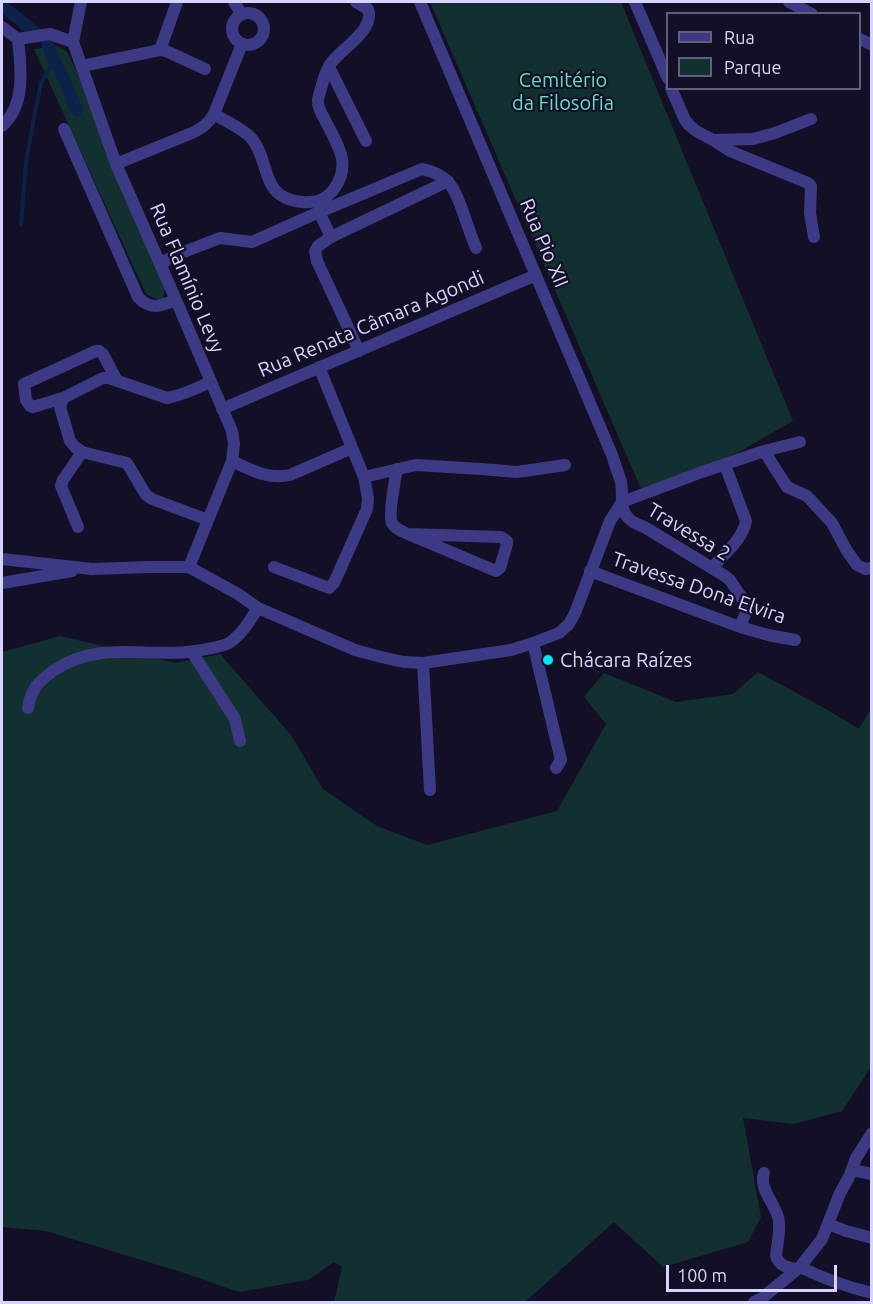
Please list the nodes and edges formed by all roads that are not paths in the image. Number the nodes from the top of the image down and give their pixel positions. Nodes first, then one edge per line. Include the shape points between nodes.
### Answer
1 (81, 2) edge
2 (177, 2) edge
3 (234, 2) edge
4 (356, 2) edge
5 (420, 2) edge
6 (635, 2) edge
7 (789, 2) edge
8 (808, 12) edge
9 (241, 13) junction
10 (2, 27) edge
11 (18, 39) junction
12 (73, 42) junction
13 (242, 44) junction
14 (160, 50) junction
15 (82, 66) junction
16 (329, 67) junction
17 (205, 69) dead end
18 (666, 74) edge
19 (673, 90) edge
20 (214, 114) junction
21 (811, 119) dead end
22 (2, 126) edge
23 (64, 129) dead end
24 (713, 140) junction
25 (366, 141) dead end
26 (116, 164) junction
27 (448, 181) junction
28 (320, 212) junction
29 (331, 237) junction
30 (814, 237) dead end
31 (476, 248) dead end
32 (161, 263) junction
33 (536, 275) junction
34 (176, 300) junction
35 (359, 351) junction
36 (320, 368) junction
37 (117, 381) junction
38 (210, 382) junction
39 (63, 398) junction
40 (222, 409) junction
41 (800, 442) dead end
42 (352, 448) junction
43 (764, 451) junction
44 (82, 452) junction
45 (232, 461) junction
46 (565, 465) dead end
47 (725, 465) junction
48 (397, 469) junction
49 (364, 477) junction
50 (622, 502) junction
51 (208, 520) junction
52 (78, 527) dead end
53 (408, 534) junction
54 (2, 559) edge
55 (189, 567) junction
56 (274, 567) dead end
57 (712, 567) junction
58 (868, 568) edge
59 (92, 569) junction
60 (590, 572) junction
61 (2, 583) edge
62 (258, 608) junction
63 (740, 627) junction
64 (795, 640) dead end
65 (533, 643) junction
66 (192, 652) junction
67 (423, 663) junction
68 (28, 708) dead end
69 (240, 741) dead end
70 (556, 768) dead end
71 (430, 790) dead end
72 (871, 1135) edge
73 (852, 1170) junction
74 (764, 1173) dead end
75 (872, 1174) edge
76 (828, 1224) junction
77 (872, 1238) edge
78 (799, 1268) junction
79 (872, 1293) edge
80 (754, 1302) edge

1 - 12 street
2 - 14 street
3 - 9 street
4 - 16 street via 368,9 369,18 364,29
5 - 33 street, Rua Pio XII
6 - 18 street
7 - 8 street
9 - 13 street via 231,25 231,33
9 - 13 street via 257,15 264,29 257,42
10 - 11 street
11 - 12 street via 50,34
11 - 22 street via 19,89 13,112
12 - 15 street, Rua Flamínio Levy
13 - 20 street
14 - 15 street
14 - 17 street
15 - 26 street, Rua Flamínio Levy
16 - 20 street via 318,101 344,168 337,185 323,199 300,201 278,193 250,136
16 - 25 street
19 - 24 street via 689,125
20 - 26 street via 204,127
21 - 24 street via 753,139
23 - 34 street via 138,297 153,306
24 - 30 street via 730,151 808,183
26 - 32 street, Rua Flamínio Levy
27 - 28 street via 422,169
27 - 29 street
27 - 31 street
28 - 29 street
28 - 32 street via 252,242 219,238
29 - 35 street via 318,246 316,261
32 - 34 street, Rua Flamínio Levy
33 - 35 street, Rua Renata Câmara Agondi
33 - 50 street, Rua Pio XII via 612,454
34 - 38 street, Rua Flamínio Levy
35 - 36 street, Rua Renata Câmara Agondi
36 - 40 street, Rua Renata Câmara Agondi
36 - 42 street
37 - 38 street via 167,398
37 - 39 street via 103,378
37 - 39 street via 103,354 96,351 24,384 30,406
38 - 40 street, Rua Flamínio Levy
39 - 44 street via 60,407 70,441
40 - 45 street, Rua Flamínio Levy via 232,431
41 - 43 street
42 - 45 street via 282,477 258,473
42 - 49 street
43 - 47 street
43 - 58 street via 787,487 807,496 832,523 857,565
44 - 51 street via 124,462 146,495
44 - 52 street via 61,486
45 - 51 street, Rua Flamínio Levy
46 - 48 street via 517,472 417,465
47 - 50 street
47 - 57 street via 746,525
48 - 49 street
48 - 53 street via 392,523
49 - 56 street via 367,509 334,584 329,588
50 - 57 street, Travessa 2 via 624,512 633,522
50 - 60 street via 610,521
51 - 55 street, Rua Flamínio Levy
53 - 53 street via 501,537 507,544 496,571
54 - 59 street
55 - 59 street
55 - 62 street
57 - 63 street, Travessa 2 via 730,580 747,604
59 - 61 street
60 - 63 street, Travessa Dona Elvira
60 - 65 street via 569,624 559,633
62 - 66 street via 248,625 227,644
62 - 67 street via 355,650
63 - 64 street, Travessa Dona Elvira
65 - 67 street
65 - 70 street via 561,760
66 - 68 street via 112,651 76,659 38,683
66 - 69 street via 235,719
67 - 71 street
72 - 73 street
73 - 75 street
73 - 76 street
74 - 78 street via 765,1188 779,1220 777,1261 789,1268
76 - 77 street
76 - 78 street via 822,1239
78 - 79 street
78 - 80 street

